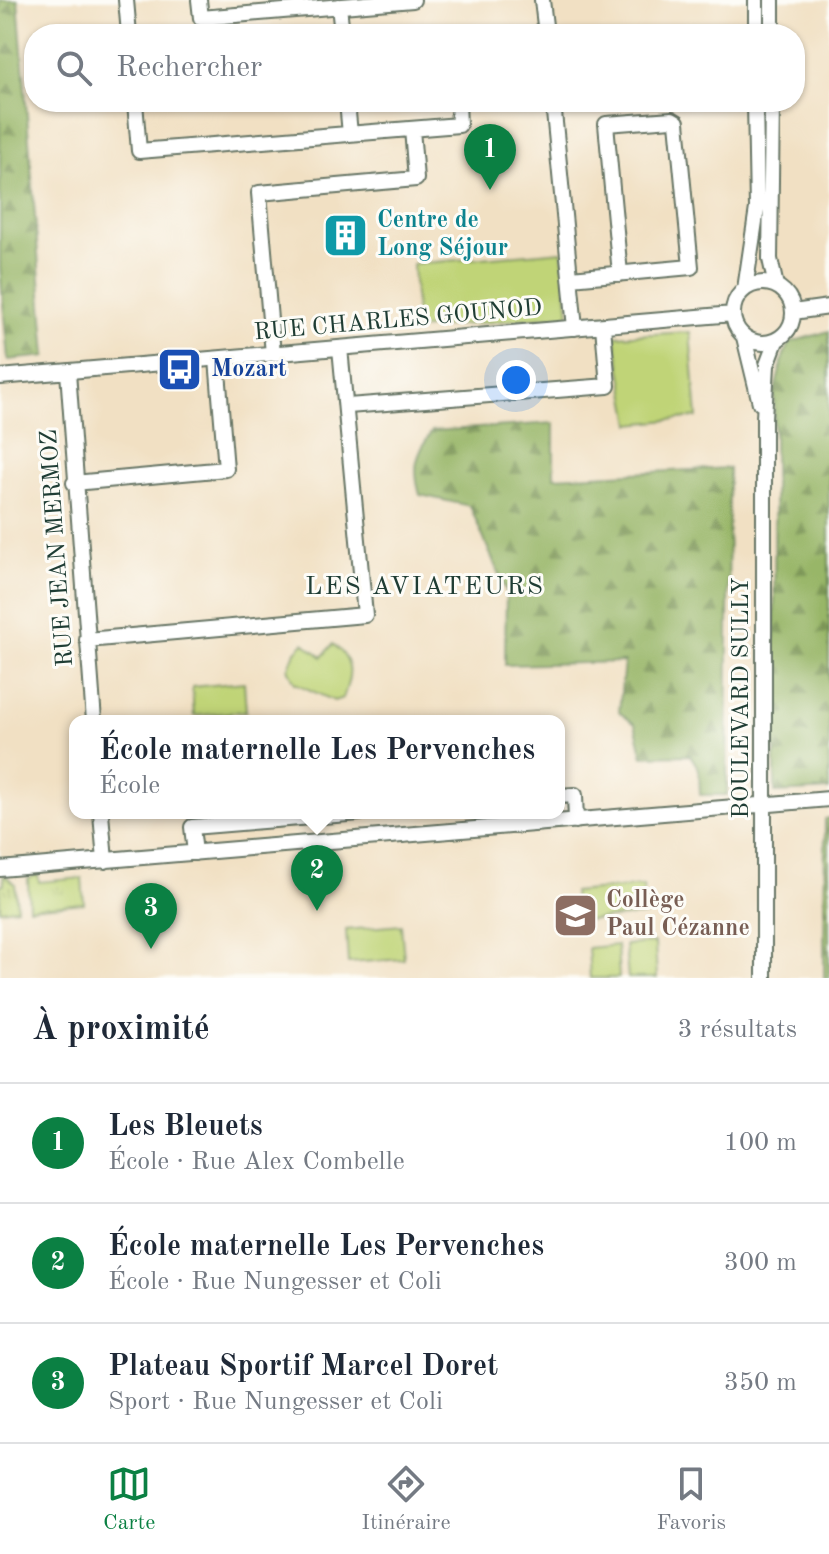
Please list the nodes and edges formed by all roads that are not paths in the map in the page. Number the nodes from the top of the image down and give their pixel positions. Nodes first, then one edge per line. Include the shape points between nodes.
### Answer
1 (126, 0) edge
2 (199, 0) edge
3 (413, 0) edge
4 (542, 0) edge
5 (756, 0) edge
6 (772, 0) edge
7 (339, 6) junction
8 (128, 24) edge
9 (341, 24) edge
10 (545, 24) edge
11 (756, 24) edge
12 (772, 24) edge
13 (136, 112) edge
14 (348, 112) edge
15 (458, 112) edge
16 (554, 112) edge
17 (755, 112) edge
18 (772, 112) edge
19 (412, 129) junction
20 (350, 134) junction
21 (620, 274) junction
22 (571, 278) junction
23 (776, 286) junction
24 (745, 289) junction
25 (829, 307) edge
26 (793, 312) junction
27 (733, 314) junction
28 (603, 326) junction
29 (575, 328) junction
30 (744, 337) junction
31 (776, 341) junction
32 (340, 348) junction
33 (273, 354) junction
34 (217, 359) junction
35 (68, 372) junction
36 (0, 377) edge
37 (348, 406) junction
38 (764, 418) junction
39 (74, 483) junction
40 (87, 640) junction
41 (93, 715) edge
42 (565, 796) edge
43 (829, 799) edge
44 (764, 805) junction
45 (102, 819) edge
46 (288, 819) edge
47 (576, 821) junction
48 (195, 853) junction
49 (105, 861) junction
50 (0, 869) edge
51 (764, 978) edge

1 - 8 street
2 - 7 street via 201,18
3 - 7 street
4 - 10 street
5 - 11 street
6 - 12 street
7 - 9 street
13 - 20 street via 139,151
14 - 20 street
15 - 19 street via 459,125
16 - 22 street
17 - 24 street via 757,208
18 - 23 street via 770,259
19 - 20 street
19 - 33 street via 416,179 259,193
21 - 21 street via 606,124 672,119 677,122 691,267
21 - 22 street
22 - 29 street
23 - 24 street via 760,283
23 - 26 street via 788,297
24 - 27 street
25 - 26 street
26 - 31 street via 789,329
27 - 28 street, RUE CHARLES GOUNOD
27 - 30 street
28 - 29 street, RUE CHARLES GOUNOD
28 - 37 street via 608,386
29 - 32 street, RUE CHARLES GOUNOD
30 - 31 street via 759,344
30 - 38 street
31 - 38 street via 767,365
32 - 33 street, RUE CHARLES GOUNOD
32 - 37 street
33 - 34 street, RUE CHARLES GOUNOD
34 - 35 street, RUE CHARLES GOUNOD
34 - 39 street via 226,469
35 - 36 street, RUE CHARLES GOUNOD
35 - 39 street, RUE JEAN MERMOZ
37 - 40 street via 365,615
38 - 44 street, BOULEVARD SULLY
39 - 40 street, RUE JEAN MERMOZ
40 - 41 street, RUE JEAN MERMOZ
42 - 47 street via 575,795
43 - 44 street
44 - 47 street
44 - 51 street, BOULEVARD SULLY
45 - 49 street
46 - 48 street via 192,827
47 - 48 street
48 - 49 street
49 - 50 street

